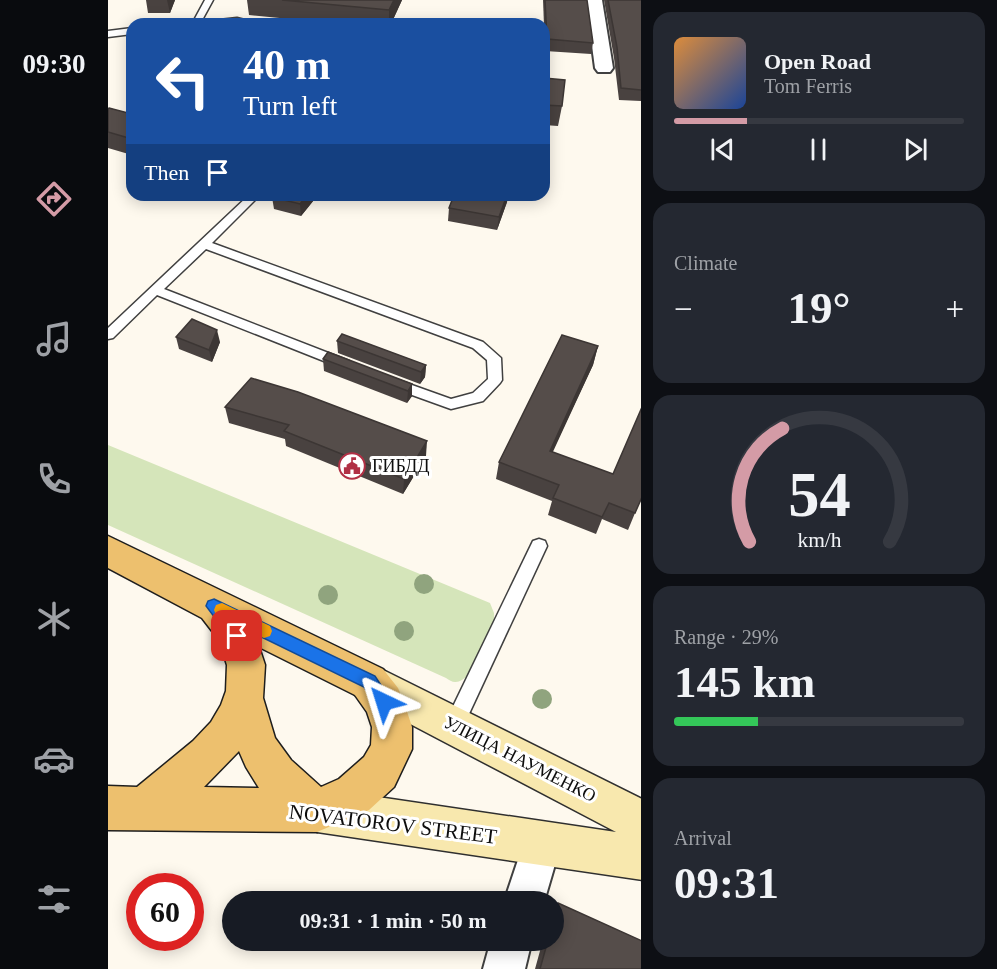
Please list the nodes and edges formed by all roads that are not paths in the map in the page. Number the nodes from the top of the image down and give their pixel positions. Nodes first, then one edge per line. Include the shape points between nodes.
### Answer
1 (209, 0) edge
2 (594, 0) edge
3 (199, 18) edge
4 (126, 32) edge
5 (108, 34) edge
6 (604, 68) dead end
7 (249, 201) edge
8 (204, 244) junction
9 (155, 290) junction
10 (108, 335) edge
11 (353, 368) edge
12 (384, 380) edge
13 (539, 546) dead end
14 (108, 551) edge
15 (214, 606) junction
16 (292, 645) junction
17 (369, 682) junction
18 (246, 684) junction
19 (454, 725) junction
20 (127, 807) edge
21 (317, 810) junction
22 (641, 821) edge
23 (542, 844) junction
24 (641, 858) edge
25 (527, 891) edge
26 (509, 951) edge
27 (504, 969) edge

1 - 3 lane
2 - 6 street
4 - 5 lane
7 - 8 lane
8 - 9 lane
8 - 12 lane via 478,345 494,358 495,380 478,397 451,404
9 - 10 lane
9 - 11 lane
13 - 19 lane
14 - 15 main road, УЛИЦА НАУМЕНКО
15 - 16 main road, УЛИЦА НАУМЕНКО
15 - 18 main road via 237,636
16 - 17 main road, УЛИЦА НАУМЕНКО
16 - 18 main road via 268,650
17 - 19 main road, УЛИЦА НАУМЕНКО
17 - 21 main road via 384,702 392,727 391,749 379,772 354,795
18 - 20 main road via 228,735 209,755 184,778
18 - 21 main road via 253,736 267,768
19 - 22 main road, УЛИЦА НАУМЕНКО
20 - 21 main road, NOVATOROV STREET
21 - 23 main road, NOVATOROV STREET
23 - 24 main road, NOVATOROV STREET
23 - 25 street
26 - 27 street

